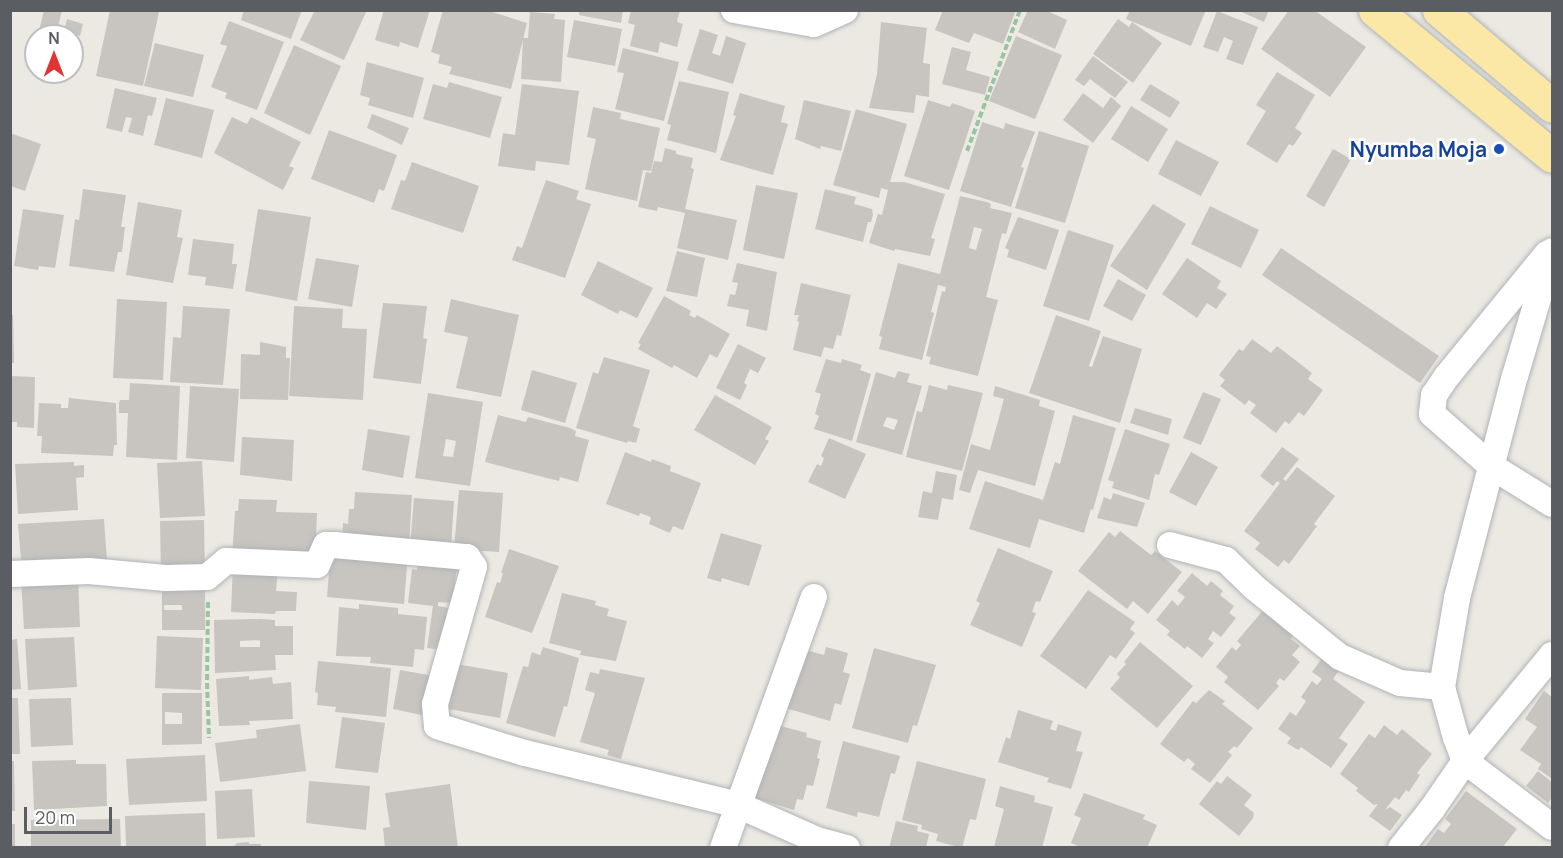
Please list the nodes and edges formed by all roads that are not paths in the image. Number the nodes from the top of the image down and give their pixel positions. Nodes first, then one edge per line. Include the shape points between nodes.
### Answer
1 (734, 10) edge
2 (845, 10) edge
3 (1375, 10) edge
4 (1438, 10) edge
5 (1552, 106) edge
6 (1552, 156) edge
7 (1552, 247) edge
8 (1552, 251) edge
9 (1491, 466) junction
10 (1552, 504) edge
11 (1170, 544) dead end
12 (10, 574) edge
13 (814, 597) dead end
14 (1552, 655) edge
15 (1442, 687) junction
16 (1465, 761) junction
17 (738, 805) junction
18 (1552, 827) edge
19 (723, 848) edge
20 (848, 848) edge
21 (1401, 848) edge

1 - 2 street via 814,24
3 - 6 main road
4 - 5 main road
7 - 9 street via 1434,395 1432,414
8 - 9 street
9 - 10 street
9 - 15 street via 1457,598
11 - 15 street via 1226,560 1340,657 1400,683
12 - 17 street via 89,570 166,578 207,577 226,561 317,565 326,546 334,544 467,557 474,567 435,704 437,726 525,753
13 - 17 street
14 - 16 street
15 - 16 street
16 - 18 street
16 - 21 street
17 - 19 street
17 - 20 street via 817,840

